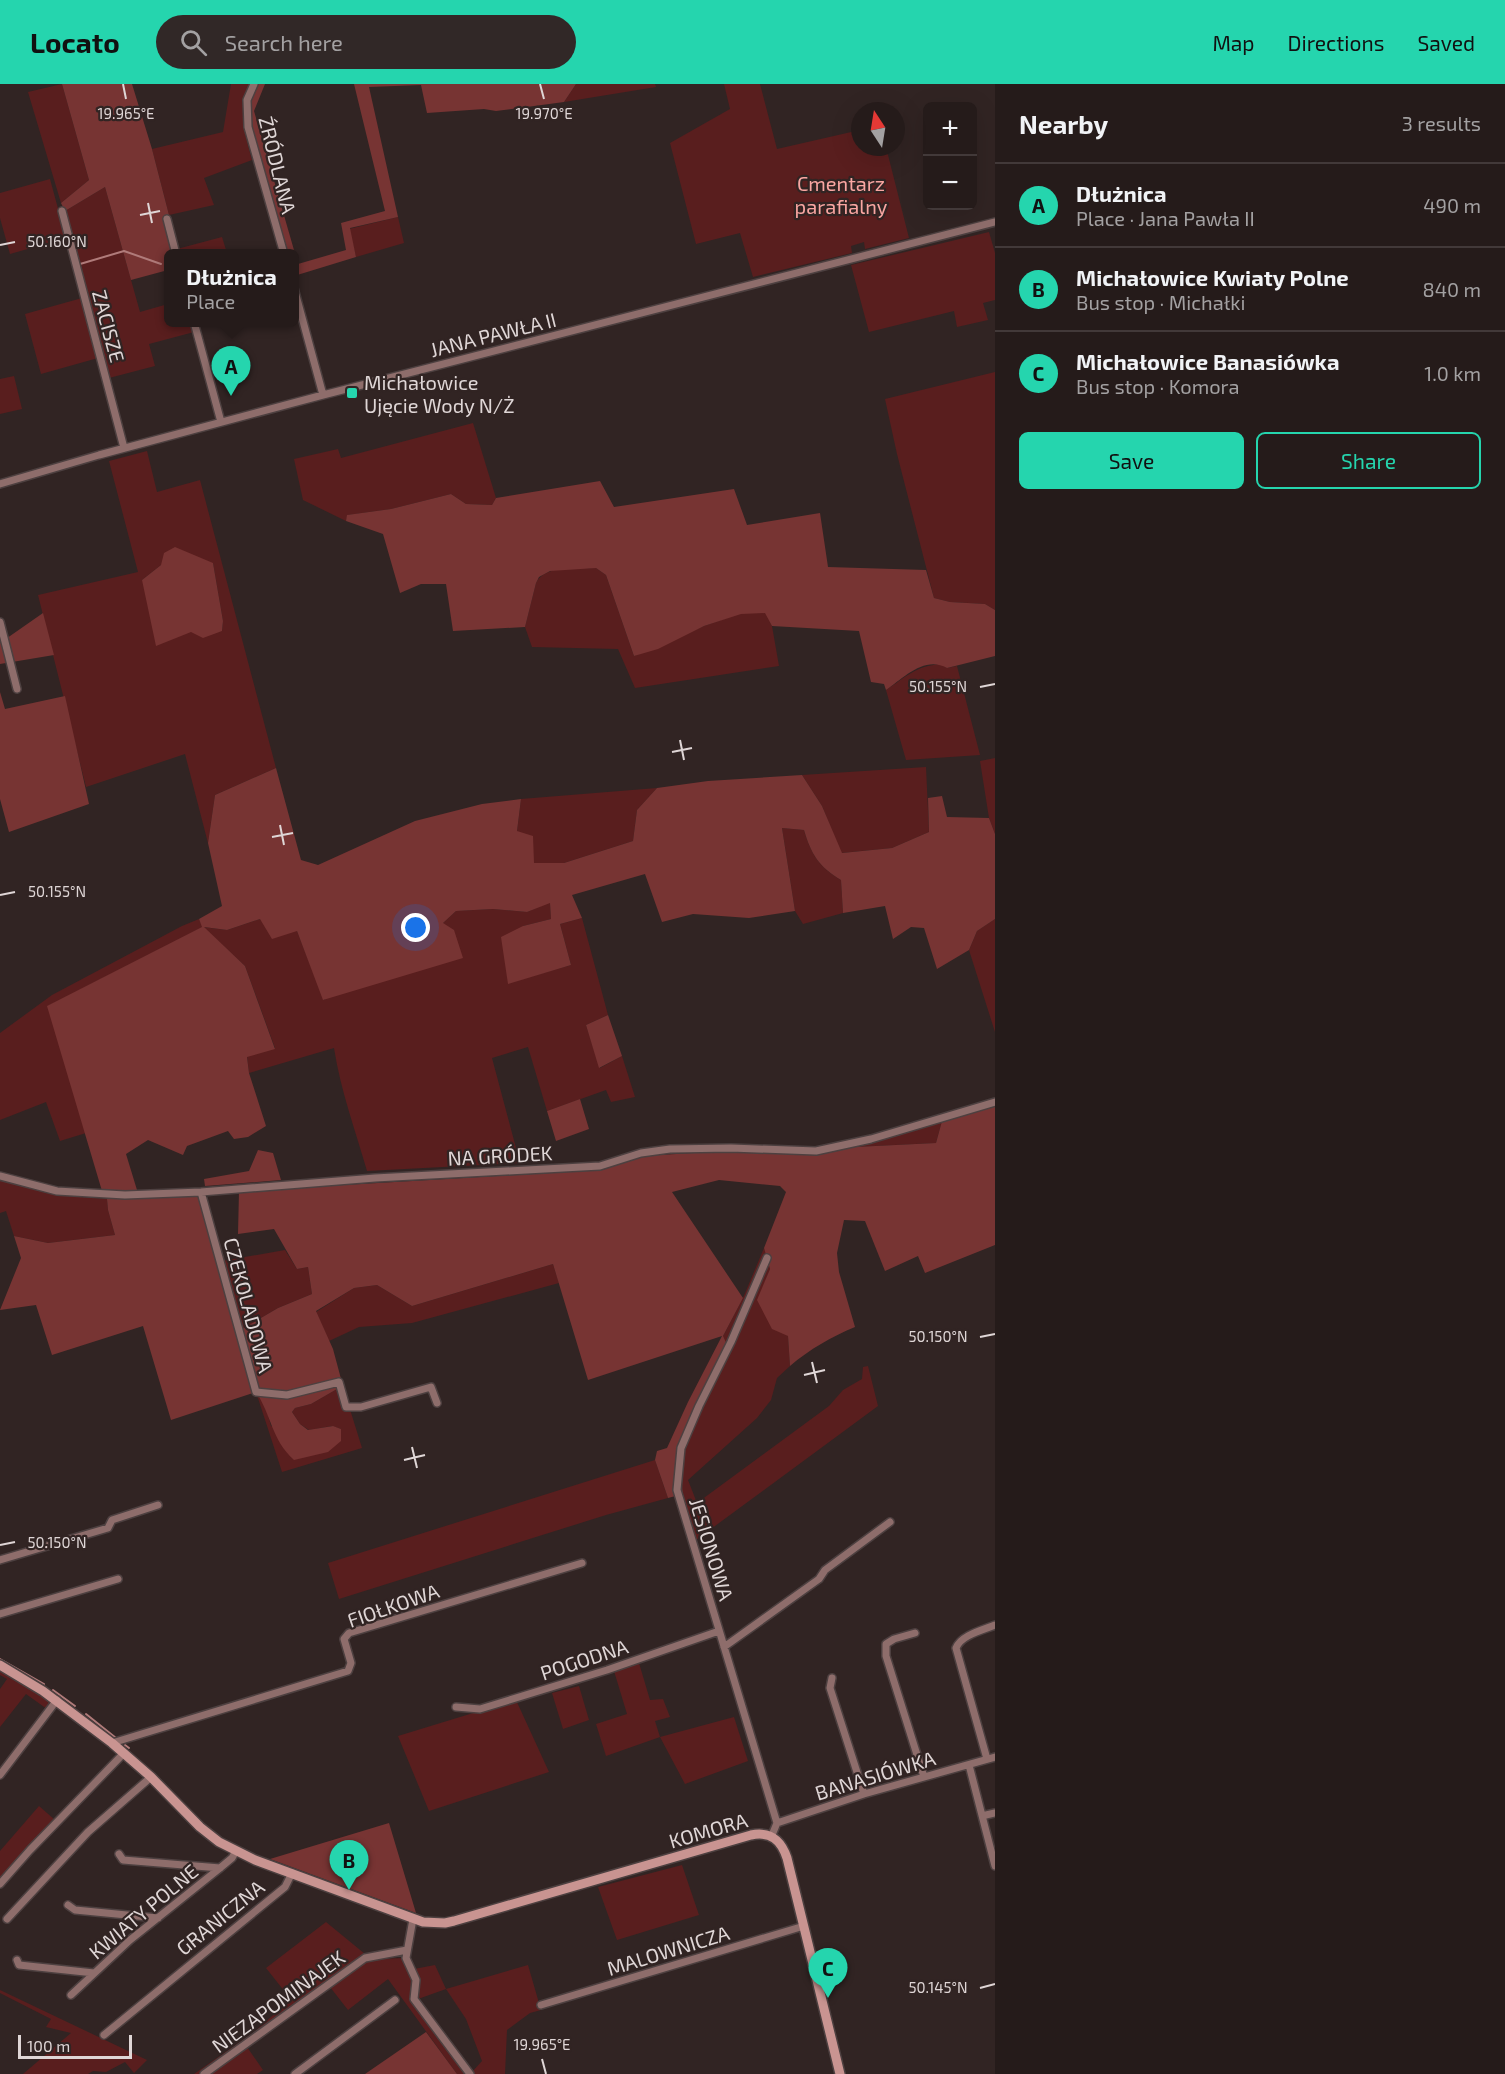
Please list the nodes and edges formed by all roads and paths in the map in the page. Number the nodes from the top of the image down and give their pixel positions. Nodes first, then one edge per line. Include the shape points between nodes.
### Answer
1 (254, 84) edge
2 (62, 211) dead end
3 (167, 219) dead end
4 (995, 222) edge
5 (175, 249) edge
6 (283, 249) edge
7 (299, 307) edge
8 (196, 327) edge
9 (322, 395) junction
10 (221, 422) junction
11 (124, 448) junction
12 (0, 484) edge
13 (0, 622) edge
14 (17, 689) dead end
15 (995, 1102) edge
16 (0, 1176) edge
17 (201, 1192) junction
18 (767, 1258) dead end
19 (437, 1403) dead end
20 (158, 1505) dead end
21 (890, 1522) dead end
22 (0, 1560) edge
23 (582, 1563) dead end
24 (118, 1579) dead end
25 (0, 1614) edge
26 (995, 1625) edge
27 (719, 1631) junction
28 (915, 1633) dead end
29 (724, 1647) junction
30 (0, 1665) edge
31 (832, 1678) dead end
32 (57, 1700) junction
33 (456, 1707) dead end
34 (112, 1743) junction
35 (124, 1753) junction
36 (995, 1757) edge
37 (987, 1759) junction
38 (969, 1765) junction
39 (0, 1775) edge
40 (151, 1777) junction
41 (924, 1777) junction
42 (864, 1794) junction
43 (995, 1813) edge
44 (986, 1815) dead end
45 (777, 1823) junction
46 (772, 1835) junction
47 (236, 1851) junction
48 (119, 1854) dead end
49 (995, 1866) edge
50 (220, 1869) junction
51 (291, 1873) junction
52 (0, 1884) edge
53 (68, 1905) dead end
54 (158, 1918) junction
55 (7, 1919) dead end
56 (413, 1919) junction
57 (804, 1926) junction
58 (407, 1950) junction
59 (17, 1960) dead end
60 (94, 1973) junction
61 (71, 1995) dead end
62 (395, 2000) dead end
63 (541, 2005) dead end
64 (104, 2035) dead end
65 (204, 2074) edge
66 (295, 2074) edge
67 (470, 2074) edge
68 (840, 2074) edge

1 - 6 street, ŹRÓDLANA via 247,100 248,127
2 - 11 street, ZACISZE
3 - 5 street
4 - 9 street, JANA PAWŁA II
7 - 9 street
8 - 10 street
9 - 10 street, JANA PAWŁA II
10 - 11 street, JANA PAWŁA II
11 - 12 street, JANA PAWŁA II
13 - 14 street
15 - 17 street, NA GRÓDEK via 872,1139 816,1151 670,1149 600,1166
16 - 17 street, NA GRÓDEK via 90,1195
17 - 19 street, CZEKOLADOWA via 256,1392 287,1395 339,1382 346,1407 361,1407 431,1387
18 - 27 street, JESIONOWA via 681,1448 677,1490
20 - 22 street via 112,1520 108,1528
21 - 29 street
23 - 34 street, FIOŁKOWA via 349,1634 344,1639 351,1663 348,1671
24 - 25 street
26 - 37 street via 958,1643 956,1648
27 - 29 street, JESIONOWA
27 - 33 street, POGODNA via 480,1709
28 - 41 street via 886,1644 886,1656
29 - 45 street, JESIONOWA
30 - 32 street, GRANICZNA
31 - 42 street via 830,1688
32 - 34 street, GRANICZNA
32 - 39 street
34 - 35 street, GRANICZNA
35 - 40 street, GRANICZNA
35 - 52 street
36 - 37 street, BANASIÓWKA
37 - 38 street, BANASIÓWKA
38 - 41 street, BANASIÓWKA
38 - 49 street
40 - 47 street, GRANICZNA via 200,1827
40 - 55 street via 88,1832
41 - 42 street, BANASIÓWKA
42 - 45 street, BANASIÓWKA
43 - 44 street
45 - 46 street
46 - 56 street, KOMORA via 751,1835 454,1921
46 - 57 street, KOMORA via 784,1848
47 - 50 street, KWIATY POLNE
47 - 51 street, GRANICZNA
48 - 50 street via 123,1860
50 - 54 street, KWIATY POLNE
51 - 56 street, KOMORA
51 - 64 street, GRANICZNA via 285,1887
53 - 54 street via 75,1910
54 - 60 street, KWIATY POLNE
56 - 58 street
57 - 63 street, MALOWNICZA
57 - 68 street, KOMORA
58 - 65 street, NIEZAPOMINAJEK via 365,1958
58 - 67 street via 406,1958 416,1980 414,2000
59 - 60 street via 19,1965
60 - 61 street, KWIATY POLNE
62 - 66 street

